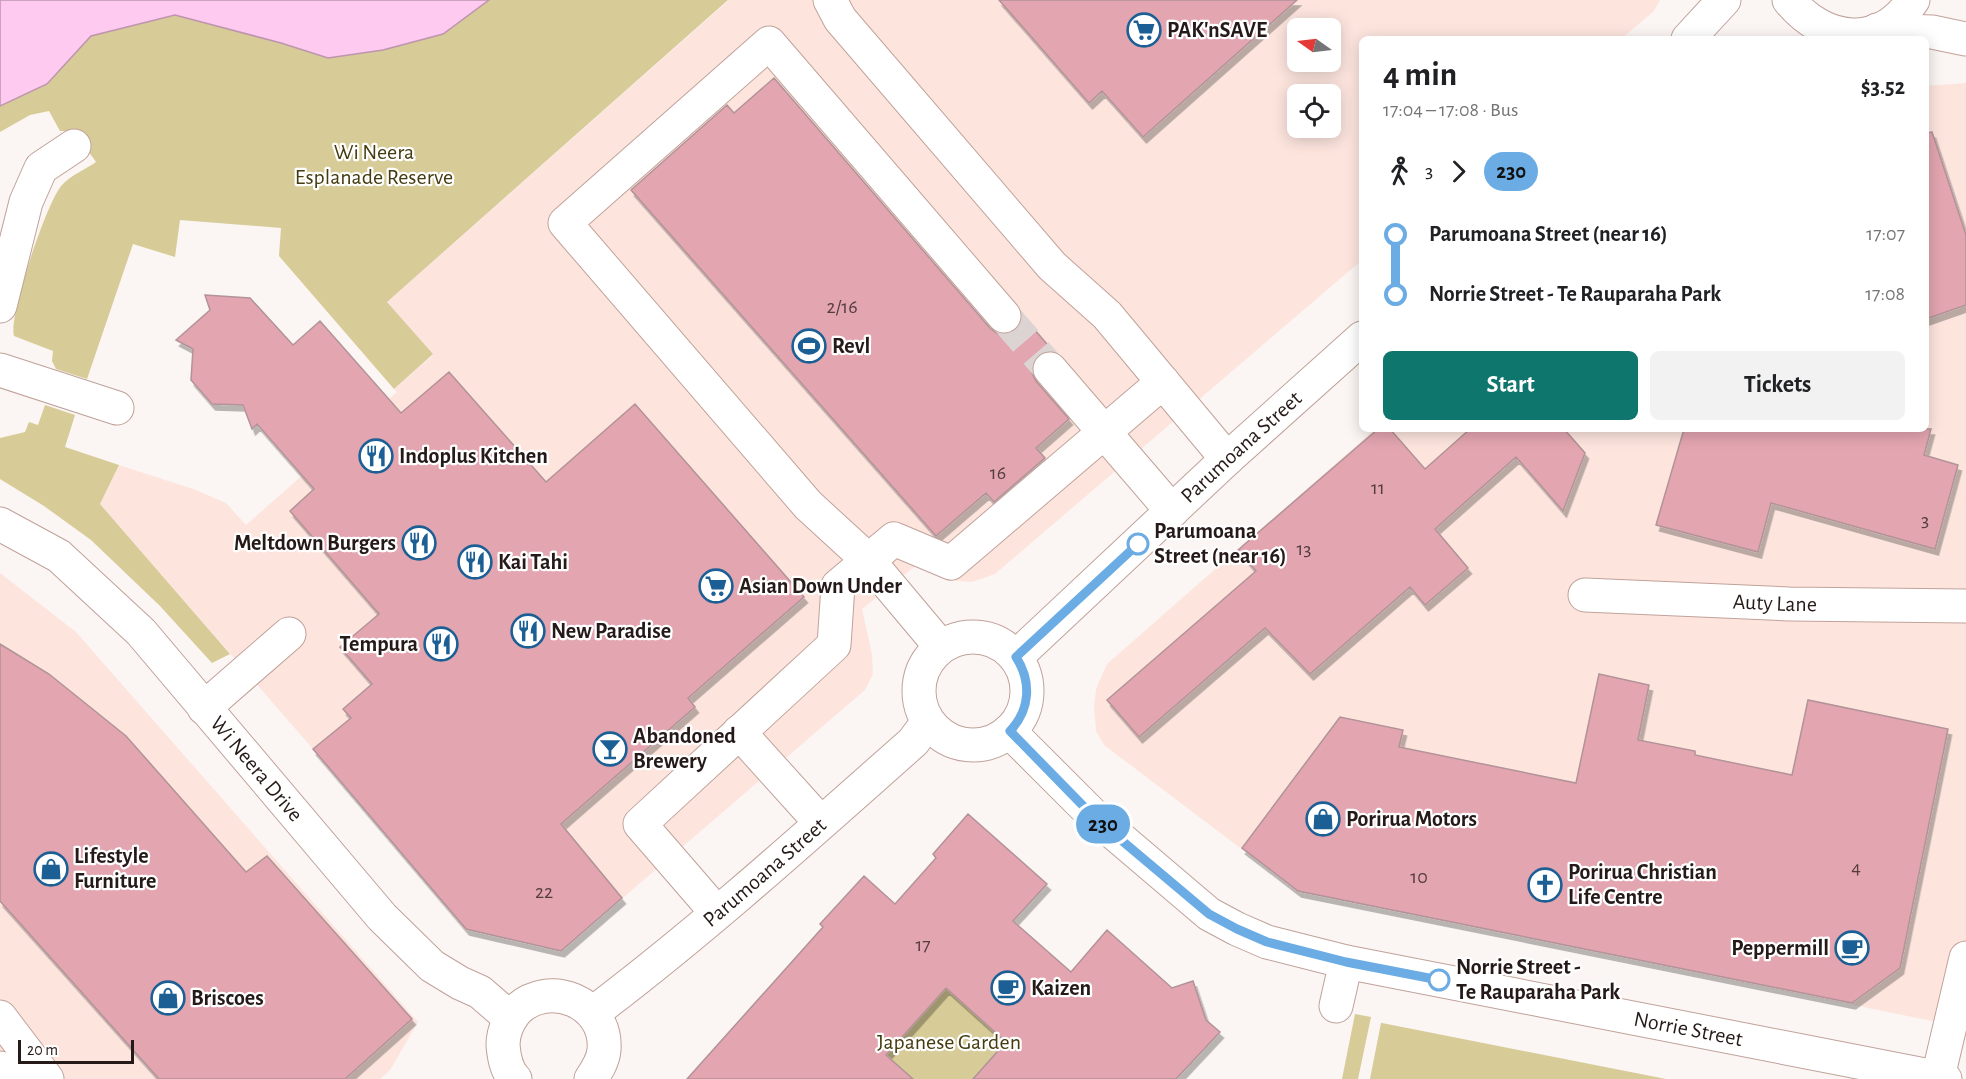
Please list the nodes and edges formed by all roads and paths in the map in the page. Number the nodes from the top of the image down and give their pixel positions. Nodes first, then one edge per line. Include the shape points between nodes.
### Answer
1 (830, 0) edge
2 (1693, 0) edge
3 (1724, 0) edge
4 (1789, 0) edge
5 (1913, 0) edge
6 (1877, 30) junction
7 (1668, 36) edge
8 (1691, 36) edge
9 (1831, 36) edge
10 (1966, 39) edge
11 (74, 146) dead end
12 (0, 306) edge
13 (1004, 316) tunnel mouth
14 (1359, 342) edge
15 (1050, 369) tunnel mouth
16 (0, 370) edge
17 (1163, 382) junction
18 (117, 408) dead end
19 (1104, 432) junction
20 (1227, 459) junction
21 (1172, 511) junction
22 (0, 524) edge
23 (868, 560) junction
24 (1585, 595) dead end
25 (1966, 606) edge
26 (289, 634) dead end
27 (941, 647) junction
28 (1016, 657) junction
29 (204, 708) junction
30 (928, 722) junction
31 (1010, 731) junction
32 (739, 732) junction
33 (821, 824) junction
34 (717, 913) junction
35 (1966, 958) edge
36 (1346, 962) junction
37 (1336, 1006) dead end
38 (592, 1013) junction
39 (0, 1017) edge
40 (510, 1018) junction
41 (0, 1068) edge
42 (1942, 1078) edge
43 (39, 1079) edge
44 (47, 1079) edge
45 (515, 1079) edge
46 (591, 1079) edge

1 - 17 street via 840,19 1052,266 1107,315
2 - 7 street
3 - 8 street
4 - 9 street via 1810,22
5 - 6 street via 1900,16
6 - 9 street
6 - 10 street via 1932,32
11 - 12 street via 41,168 26,202
13 - 23 street via 769,42 565,223 808,505
14 - 20 street, Parumoana Street
15 - 19 street
16 - 18 street
17 - 19 street
17 - 20 street
19 - 21 street
19 - 23 street via 951,563 894,539
20 - 21 street, Parumoana Street
21 - 28 street, Parumoana Street
22 - 29 street, Wi Neera Drive via 58,556 141,632
23 - 27 street
23 - 32 street via 838,586 834,645
24 - 25 street, Auty Lane via 1790,604
26 - 29 street
27 - 28 street via 959,638 980,637 1000,643
27 - 30 street via 926,663 919,682 920,703
28 - 31 street via 1025,675 1027,695 1022,715
29 - 40 street, Wi Neera Drive via 382,917 432,966 480,992
30 - 31 street via 943,737 962,744 992,742
30 - 33 street, Parumoana Street via 913,742
31 - 36 street, Norrie Street via 1095,818 1209,914 1267,942
32 - 33 street
32 - 34 street via 640,824
33 - 34 street, Parumoana Street
34 - 38 street, Parumoana Street
35 - 42 street
36 - 37 street
36 - 42 street, Norrie Street
38 - 40 street via 581,1002 550,995 534,998
38 - 46 street via 602,1030 604,1049
39 - 44 street
40 - 45 street via 503,1037 504,1057
41 - 43 street

